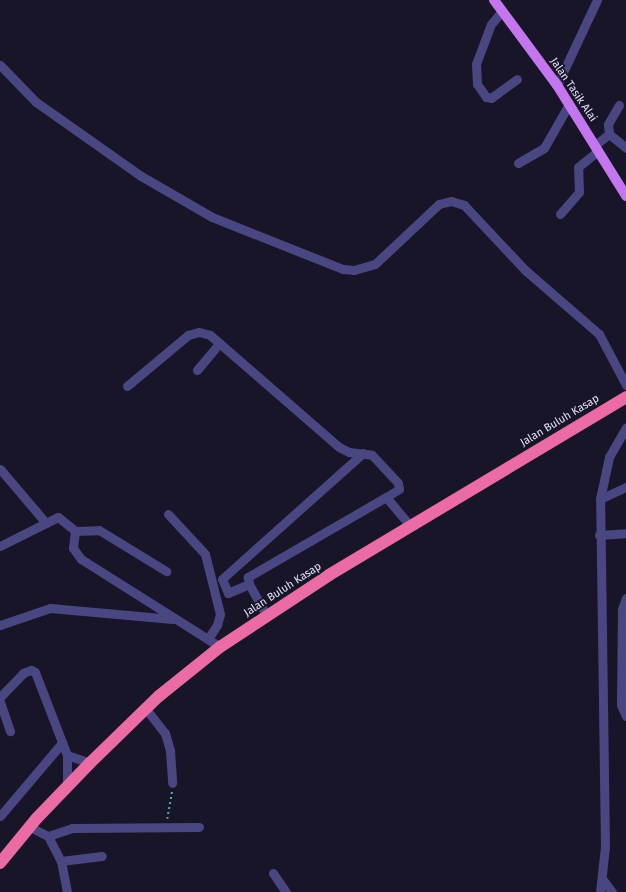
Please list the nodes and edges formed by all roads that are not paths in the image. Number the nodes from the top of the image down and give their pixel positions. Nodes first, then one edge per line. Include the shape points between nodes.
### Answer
1 (494, 0) edge
2 (597, 0) edge
3 (502, 11) junction
4 (0, 65) edge
5 (517, 79) dead end
6 (557, 84) junction
7 (569, 104) junction
8 (619, 104) dead end
9 (609, 134) junction
10 (596, 148) junction
11 (626, 148) edge
12 (518, 162) dead end
13 (626, 196) edge
14 (560, 214) dead end
15 (220, 343) junction
16 (197, 370) dead end
17 (626, 385) edge
18 (127, 386) dead end
19 (626, 397) edge
20 (626, 427) edge
21 (363, 453) junction
22 (0, 469) edge
23 (626, 487) edge
24 (386, 497) junction
25 (600, 499) junction
26 (168, 514) dead end
27 (46, 523) junction
28 (410, 526) junction
29 (75, 531) junction
30 (626, 533) edge
31 (599, 535) junction
32 (1, 543) edge
33 (166, 570) dead end
34 (249, 584) junction
35 (626, 598) edge
36 (267, 616) junction
37 (176, 619) junction
38 (0, 625) edge
39 (208, 639) junction
40 (220, 647) junction
41 (624, 651) edge
42 (0, 697) edge
43 (0, 702) edge
44 (146, 709) junction
45 (626, 716) edge
46 (10, 731) dead end
47 (62, 743) junction
48 (67, 755) junction
49 (90, 763) junction
50 (172, 783) road end
51 (67, 786) junction
52 (0, 816) edge
53 (30, 827) junction
54 (199, 827) dead end
55 (48, 836) junction
56 (2, 856) edge
57 (102, 856) dead end
58 (61, 861) junction
59 (273, 873) dead end
60 (603, 880) junction
61 (67, 892) edge
62 (286, 892) edge
63 (600, 892) edge
64 (612, 892) edge

1 - 3 main road, Jalan Tasik Alai
2 - 6 street
3 - 5 street via 491,24 476,64 477,84 484,95 491,98
3 - 6 main road, Jalan Tasik Alai
4 - 17 street via 36,102 141,176 212,217 346,270 375,264 439,204 451,201 464,205 525,270 598,334
6 - 7 main road, Jalan Tasik Alai
7 - 10 main road, Jalan Tasik Alai
7 - 12 street via 544,148
8 - 9 street via 608,124
9 - 10 street
9 - 11 street
10 - 13 main road, Jalan Tasik Alai
10 - 14 street via 578,167 579,192
15 - 16 street
15 - 18 street via 204,333 188,335
15 - 21 street via 342,449
19 - 28 highway, Jalan Buluh Kasap
20 - 25 street via 609,457
21 - 24 street via 375,458 400,486
21 - 34 street via 222,579 228,592
22 - 27 street
23 - 25 street
24 - 28 street
24 - 34 street via 252,572 248,577
25 - 31 street
26 - 39 street via 205,554 220,614 218,623
27 - 29 street via 58,517
27 - 32 street
28 - 36 highway, Jalan Buluh Kasap
29 - 33 street via 99,530
29 - 37 street via 73,544 78,556
30 - 31 street
31 - 60 street via 605,848
34 - 36 street
35 - 41 street via 622,609
36 - 40 highway, Jalan Buluh Kasap
37 - 38 street via 50,608
37 - 39 street
39 - 40 street
40 - 44 highway, Jalan Buluh Kasap
41 - 45 street via 621,705
42 - 47 street via 23,673 31,670 35,672
43 - 46 street
44 - 49 highway, Jalan Buluh Kasap
44 - 50 street via 165,734 170,751
47 - 48 street
47 - 52 street
48 - 49 street
48 - 51 street
49 - 51 highway, Jalan Buluh Kasap
51 - 53 highway, Jalan Buluh Kasap
53 - 55 street
53 - 56 highway, Jalan Buluh Kasap
54 - 55 street via 72,828
55 - 58 street
57 - 58 street
58 - 61 street
59 - 62 street
60 - 63 street
60 - 64 street

